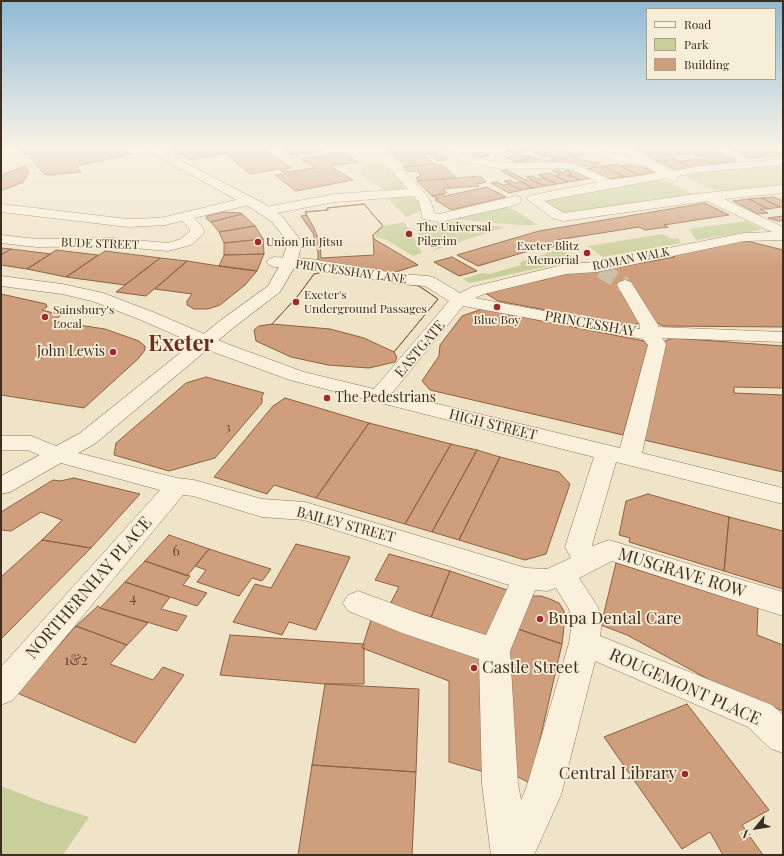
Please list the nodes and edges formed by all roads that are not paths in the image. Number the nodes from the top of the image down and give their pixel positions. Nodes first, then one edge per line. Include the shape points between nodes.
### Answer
1 (223, 188) edge
2 (413, 188) edge
3 (588, 188) edge
4 (693, 188) edge
5 (783, 189) edge
6 (417, 192) junction
7 (710, 197) junction
8 (248, 201) junction
9 (1, 208) edge
10 (524, 209) dead end
11 (266, 211) junction
12 (189, 216) junction
13 (782, 231) edge
14 (1, 239) edge
15 (274, 262) dead end
16 (289, 263) junction
17 (1, 281) edge
18 (429, 281) joint
19 (625, 285) tunnel mouth
20 (459, 300) junction
21 (648, 334) junction
22 (783, 337) edge
23 (206, 341) junction
24 (379, 396) junction
25 (1, 443) edge
26 (58, 455) junction
27 (618, 456) junction
28 (1, 486) edge
29 (177, 486) junction
30 (783, 496) edge
31 (575, 568) junction
32 (526, 579) junction
33 (358, 603) dead end
34 (783, 604) edge
35 (584, 643) junction
36 (494, 650) junction
37 (1, 690) edge
38 (783, 737) edge
39 (511, 855) edge
40 (514, 855) edge

1 - 8 street
2 - 6 street
3 - 7 street via 535,197 533,200 564,217
4 - 7 street
5 - 7 street
6 - 10 street via 425,202 428,216 440,218 511,201
6 - 11 street via 335,198
7 - 13 street
8 - 11 street
8 - 12 street
9 - 12 street via 128,223 165,221
11 - 16 street via 282,224 295,242
12 - 14 street, BUDE STREET via 187,219 195,226 197,232 183,244 168,247 112,242 37,243
13 - 20 street, ROMAN WALK via 599,269 566,269 486,288
15 - 16 street, PRINCESSHAY LANE
16 - 18 street, PRINCESSHAY LANE
16 - 23 street via 274,289
17 - 23 street, HIGH STREET via 97,297
18 - 20 street, PRINCESSHAY
19 - 21 street via 649,324
20 - 21 street, PRINCESSHAY
20 - 24 street, EASTGATE
21 - 22 street, PRINCESSHAY via 668,332
21 - 27 street via 657,344
23 - 24 street, HIGH STREET via 297,376
23 - 26 street via 88,438
24 - 27 street, HIGH STREET
25 - 26 street, BAILEY STREET via 31,443
26 - 28 street
26 - 29 street, BAILEY STREET
27 - 30 street, HIGH STREET
27 - 31 street via 578,547
29 - 32 street, BAILEY STREET via 194,488 262,508 305,511
29 - 37 street, NORTHERNHAY PLACE
31 - 32 street, BAILEY STREET via 547,580
31 - 34 street, MUSGRAVE ROW via 609,550
31 - 35 street via 587,622
32 - 36 street
33 - 36 street
35 - 38 street, ROUGEMONT PLACE via 760,716
35 - 40 street via 543,795
36 - 39 street via 500,784

